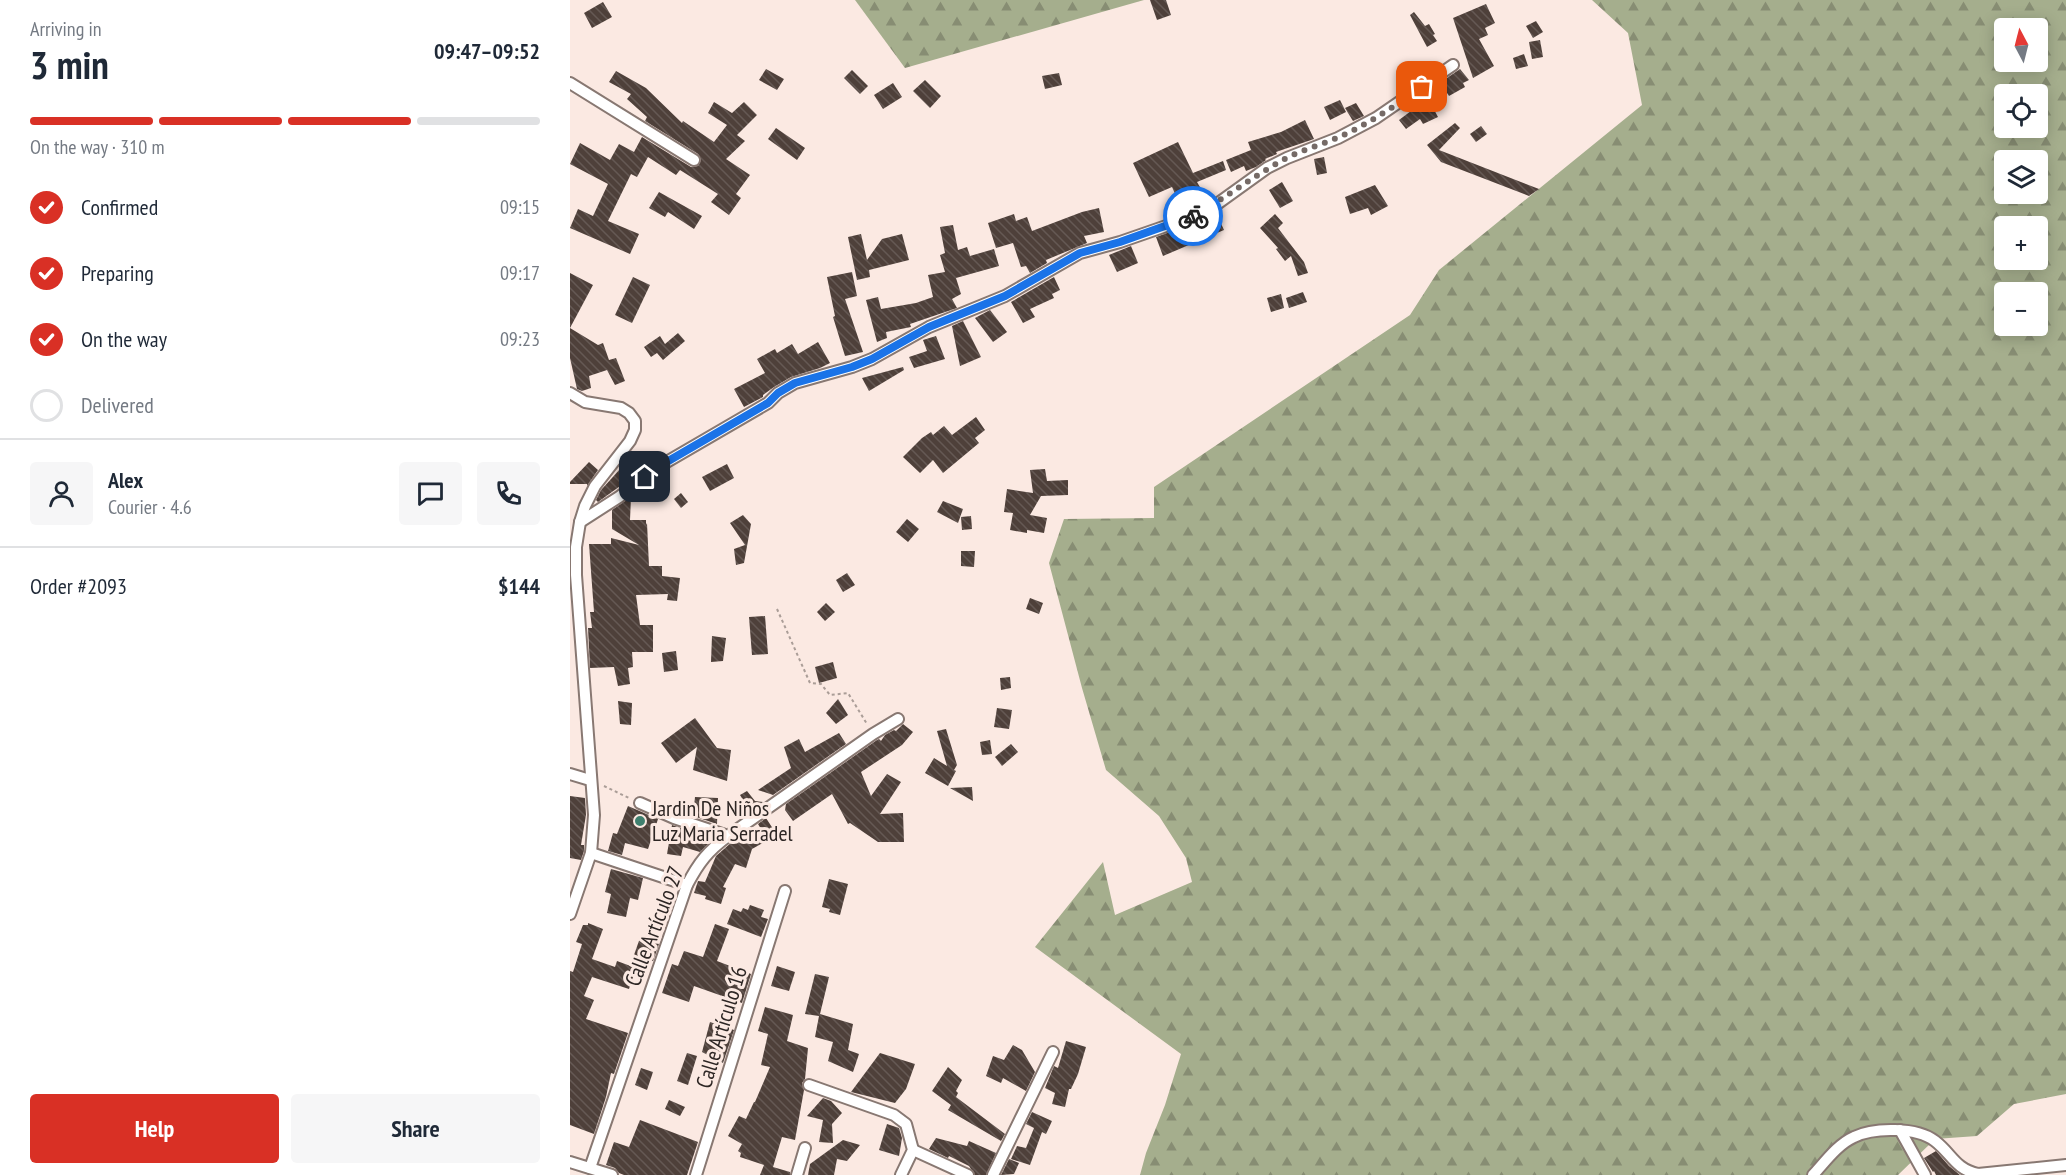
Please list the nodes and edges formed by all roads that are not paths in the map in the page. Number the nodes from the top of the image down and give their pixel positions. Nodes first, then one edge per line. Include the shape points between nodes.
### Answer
1 (1453, 65) dead end
2 (570, 83) edge
3 (694, 160) dead end
4 (570, 393) edge
5 (580, 522) junction
6 (898, 719) dead end
7 (570, 774) edge
8 (590, 780) junction
9 (640, 803) road end
10 (728, 836) junction
11 (591, 853) junction
12 (687, 885) junction
13 (784, 891) dead end
14 (571, 907) edge
15 (1053, 1052) dead end
16 (809, 1085) dead end
17 (1900, 1130) junction
18 (805, 1148) dead end
19 (913, 1150) junction
20 (570, 1162) edge
21 (2066, 1165) edge
22 (590, 1168) junction
23 (612, 1175) edge
24 (696, 1175) edge
25 (797, 1175) edge
26 (901, 1175) edge
27 (968, 1175) edge
28 (993, 1175) edge
29 (1813, 1175) edge
30 (1925, 1175) edge

1 - 5 street via 1376,118 1267,168 1192,217 1080,253 1005,296 929,327 872,359 795,383 658,467
2 - 3 street
4 - 5 street via 585,402 621,408 629,413 635,430 595,486
5 - 8 street via 576,575
6 - 10 street, Calle Artículo 27
7 - 8 street
8 - 11 street via 594,815
9 - 10 street
10 - 12 street, Calle Artículo 27 via 709,850
11 - 12 street
11 - 14 street
12 - 22 street, Calle Artículo 27
13 - 24 street, Calle Artículo 16
15 - 28 street
16 - 19 street via 894,1115 906,1124
17 - 21 street via 1936,1141 1956,1164 1978,1174
17 - 29 street via 1870,1131 1853,1137
17 - 30 street
18 - 25 street
19 - 26 street
19 - 27 street
20 - 22 street
22 - 23 street

